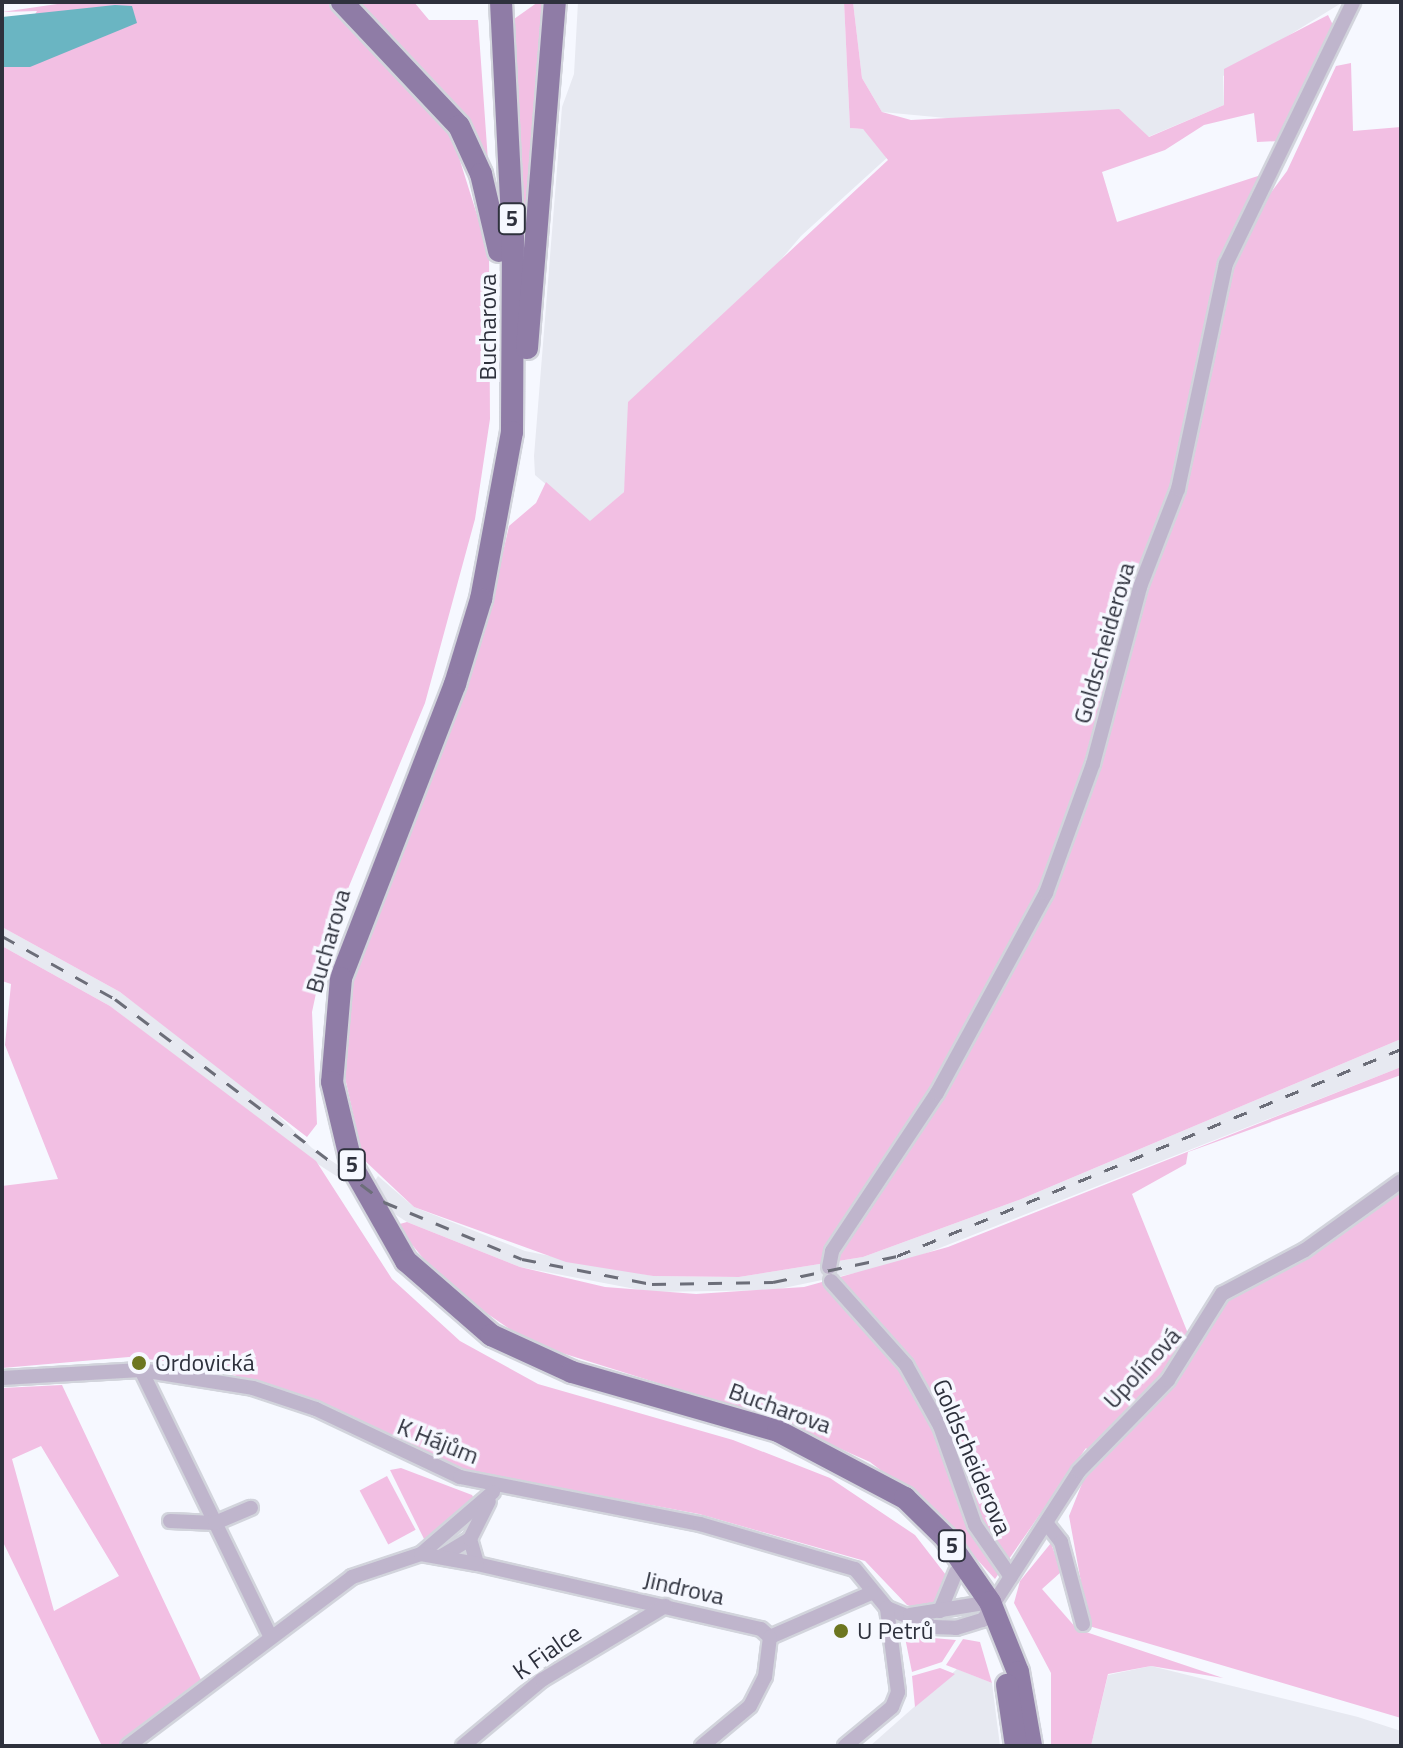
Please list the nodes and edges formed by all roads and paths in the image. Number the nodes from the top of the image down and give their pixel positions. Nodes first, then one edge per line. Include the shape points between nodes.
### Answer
1 (342, 2) edge
2 (488, 2) edge
3 (501, 2) edge
4 (557, 2) edge
5 (1353, 2) edge
6 (497, 36) junction
7 (499, 251) junction
8 (515, 404) junction
9 (499, 480) junction
10 (491, 522) junction
11 (1401, 1181) edge
12 (141, 1370) junction
13 (2, 1378) edge
14 (494, 1489) junction
15 (251, 1508) dead end
16 (170, 1521) dead end
17 (215, 1523) junction
18 (1047, 1524) junction
19 (470, 1539) junction
20 (421, 1554) junction
21 (440, 1557) junction
22 (477, 1564) junction
23 (956, 1572) junction
24 (1011, 1577) junction
25 (871, 1593) junction
26 (665, 1606) junction
27 (887, 1608) junction
28 (982, 1608) junction
29 (939, 1612) junction
30 (906, 1615) junction
31 (1083, 1624) dead end
32 (270, 1636) junction
33 (770, 1637) junction
34 (128, 1746) edge
35 (463, 1746) edge
36 (702, 1746) edge
37 (845, 1746) edge
38 (1016, 1746) edge
39 (1031, 1746) edge

1 - 7 main road via 459,126 481,174
2 - 6 main road, 5
3 - 6 main road, 5
4 - 8 main road via 530,322
5 - 24 street, Goldscheiderova via 1226,264 1178,489 1046,893 937,1093 832,1251 830,1274 913,1376 975,1525
6 - 7 main road, Bucharova / 5
6 - 8 main road, Bucharova / 5
7 - 9 main road, Bucharova / 5
8 - 9 main road, Bucharova / 5
9 - 10 main road, Bucharova / 5
10 - 23 main road, Bucharova / 5 via 442,683 329,973 321,1093 351,1194 400,1272 492,1350 570,1384 820,1462 898,1509
10 - 28 main road, Bucharova / 5 via 455,684 341,978 334,1097 362,1191 421,1278 480,1328 544,1362 745,1419 856,1466 926,1518
11 - 18 street, Upolínová via 1305,1250 1222,1294 1200,1339 1103,1441
12 - 13 street, K Hájům
12 - 14 street, K Hájům via 253,1388 316,1409
12 - 17 street
14 - 19 street
14 - 20 street, Jindrova
14 - 25 street, K Hájům via 779,1544 855,1569
15 - 17 street
16 - 17 street
17 - 32 street
18 - 24 street, Upolínová
18 - 31 street via 1061,1542
19 - 21 street
19 - 22 street
20 - 21 street, Jindrova
20 - 32 street, Jindrova via 352,1577
21 - 22 street, Jindrova
22 - 26 street, Jindrova
23 - 28 main road, Bucharova / 5
23 - 29 street via 949,1602
24 - 28 street, Upolínová
25 - 27 street, K Hájům
25 - 33 street
26 - 33 street, Jindrova
26 - 35 street, K Fialce via 542,1680
27 - 30 street
27 - 37 street via 898,1692 892,1707
28 - 29 street
28 - 30 street via 946,1629
28 - 38 main road, Bucharova / 5 via 1004,1671
28 - 39 main road, Bucharova / 5 via 1018,1672
29 - 30 street
32 - 34 street, Jindrova
33 - 36 street via 765,1677 750,1706

